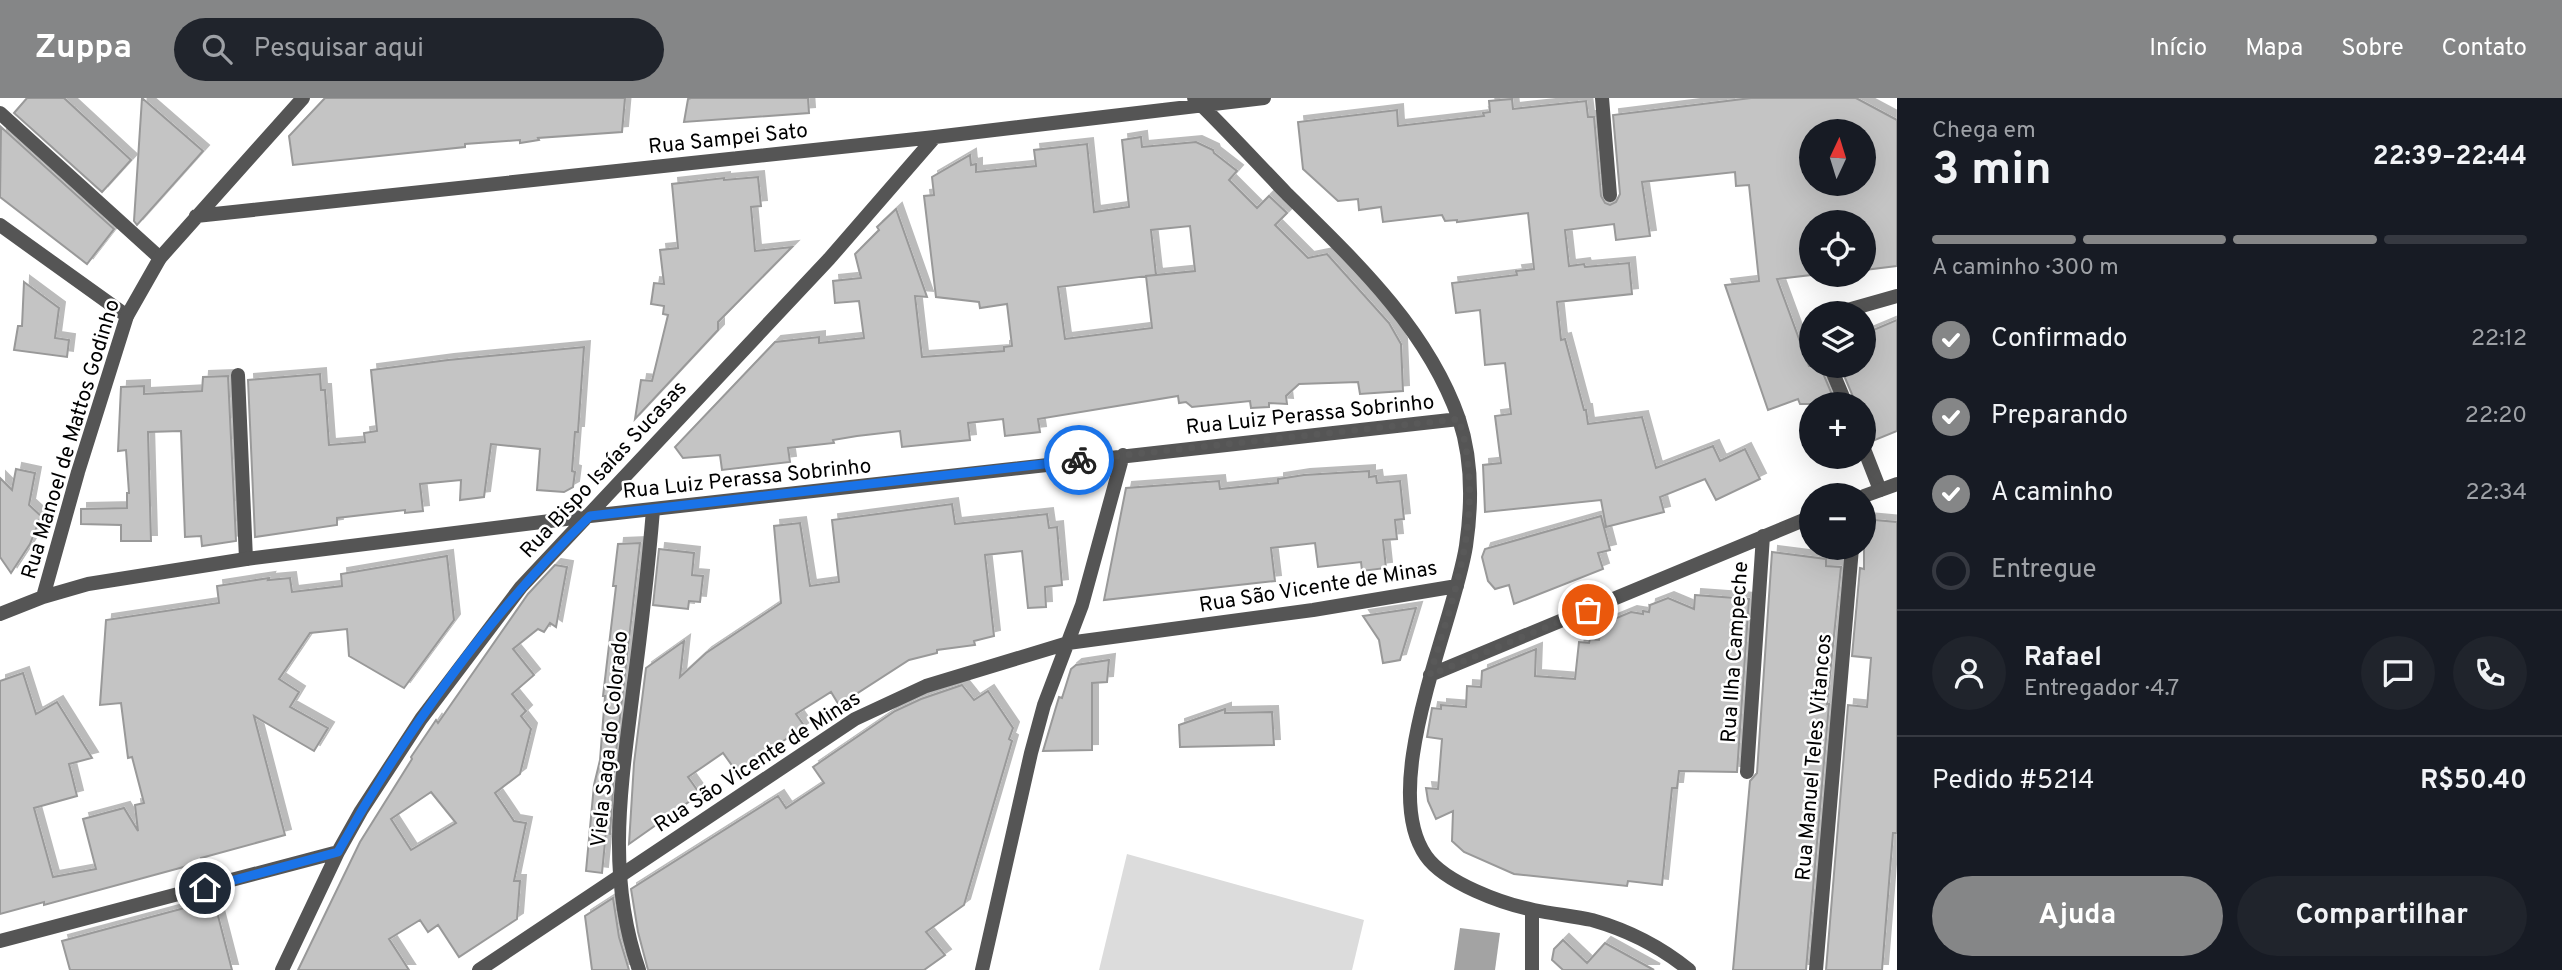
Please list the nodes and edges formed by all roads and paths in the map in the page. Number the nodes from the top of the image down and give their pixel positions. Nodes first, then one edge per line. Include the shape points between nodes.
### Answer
1 (303, 98) edge
2 (1264, 98) edge
3 (1602, 98) edge
4 (1197, 101) edge
5 (0, 113) edge
6 (935, 136) junction
7 (1610, 195) dead end
8 (196, 216) junction
9 (0, 225) edge
10 (160, 258) junction
11 (1897, 296) edge
12 (1876, 302) edge
13 (127, 316) junction
14 (238, 375) dead end
15 (1459, 419) junction
16 (1123, 455) junction
17 (1872, 469) edge
18 (1897, 484) edge
19 (1880, 490) junction
20 (1876, 492) edge
21 (653, 510) junction
22 (590, 516) junction
23 (1799, 522) edge
24 (1763, 536) junction
25 (246, 559) junction
26 (1851, 560) edge
27 (1457, 586) junction
28 (43, 597) junction
29 (0, 614) edge
30 (1068, 643) junction
31 (1430, 675) junction
32 (1746, 772) dead end
33 (338, 852) junction
34 (618, 876) junction
35 (1532, 910) junction
36 (0, 941) edge
37 (282, 970) edge
38 (479, 970) edge
39 (639, 970) edge
40 (982, 970) edge
41 (1532, 970) edge
42 (1689, 970) edge
43 (1816, 970) edge

1 - 8 street, Rua Manoel de Mattos Godinho
2 - 4 street, Rua Sampei Sato
3 - 7 street
4 - 6 street, Rua Sampei Sato
4 - 15 street via 1361,267 1400,314 1434,366
5 - 10 street
6 - 8 street, Rua Sampei Sato
6 - 22 street, Rua Bispo Isaías Sucasas via 829,259
8 - 10 street, Rua Manoel de Mattos Godinho
9 - 13 street
10 - 13 street, Rua Manoel de Mattos Godinho
11 - 12 street
13 - 28 street, Rua Manoel de Mattos Godinho
14 - 25 street
15 - 16 street, Rua Luiz Perassa Sobrinho
15 - 27 street via 1469,500
16 - 21 street, Rua Luiz Perassa Sobrinho
16 - 30 street
17 - 19 street
18 - 19 street
19 - 20 street
21 - 22 street, Rua Luiz Perassa Sobrinho
21 - 34 street, Viela Saga do Colorado via 621,786
22 - 25 street, Rua Luiz Perassa Sobrinho
22 - 33 street, Rua Bispo Isaías Sucasas via 521,587 429,709
23 - 24 street
24 - 31 street
24 - 32 street, Rua Ilha Campeche
25 - 28 street, Rua Luiz Perassa Sobrinho via 88,584
26 - 43 street, Rua Manuel Teles Vitancos
27 - 30 street, Rua São Vicente de Minas
27 - 31 street
28 - 29 street, Rua Manoel de Mattos Godinho
30 - 34 street, Rua São Vicente de Minas via 926,686 855,719
30 - 40 street via 1031,753
31 - 35 street via 1415,737 1411,812 1416,838 1427,858 1449,876 1488,896
33 - 36 street
33 - 37 street, Rua Bispo Isaías Sucasas
34 - 38 street, Rua São Vicente de Minas
34 - 39 street, Viela Saga do Colorado
35 - 41 street
35 - 42 street via 1591,920 1633,934

